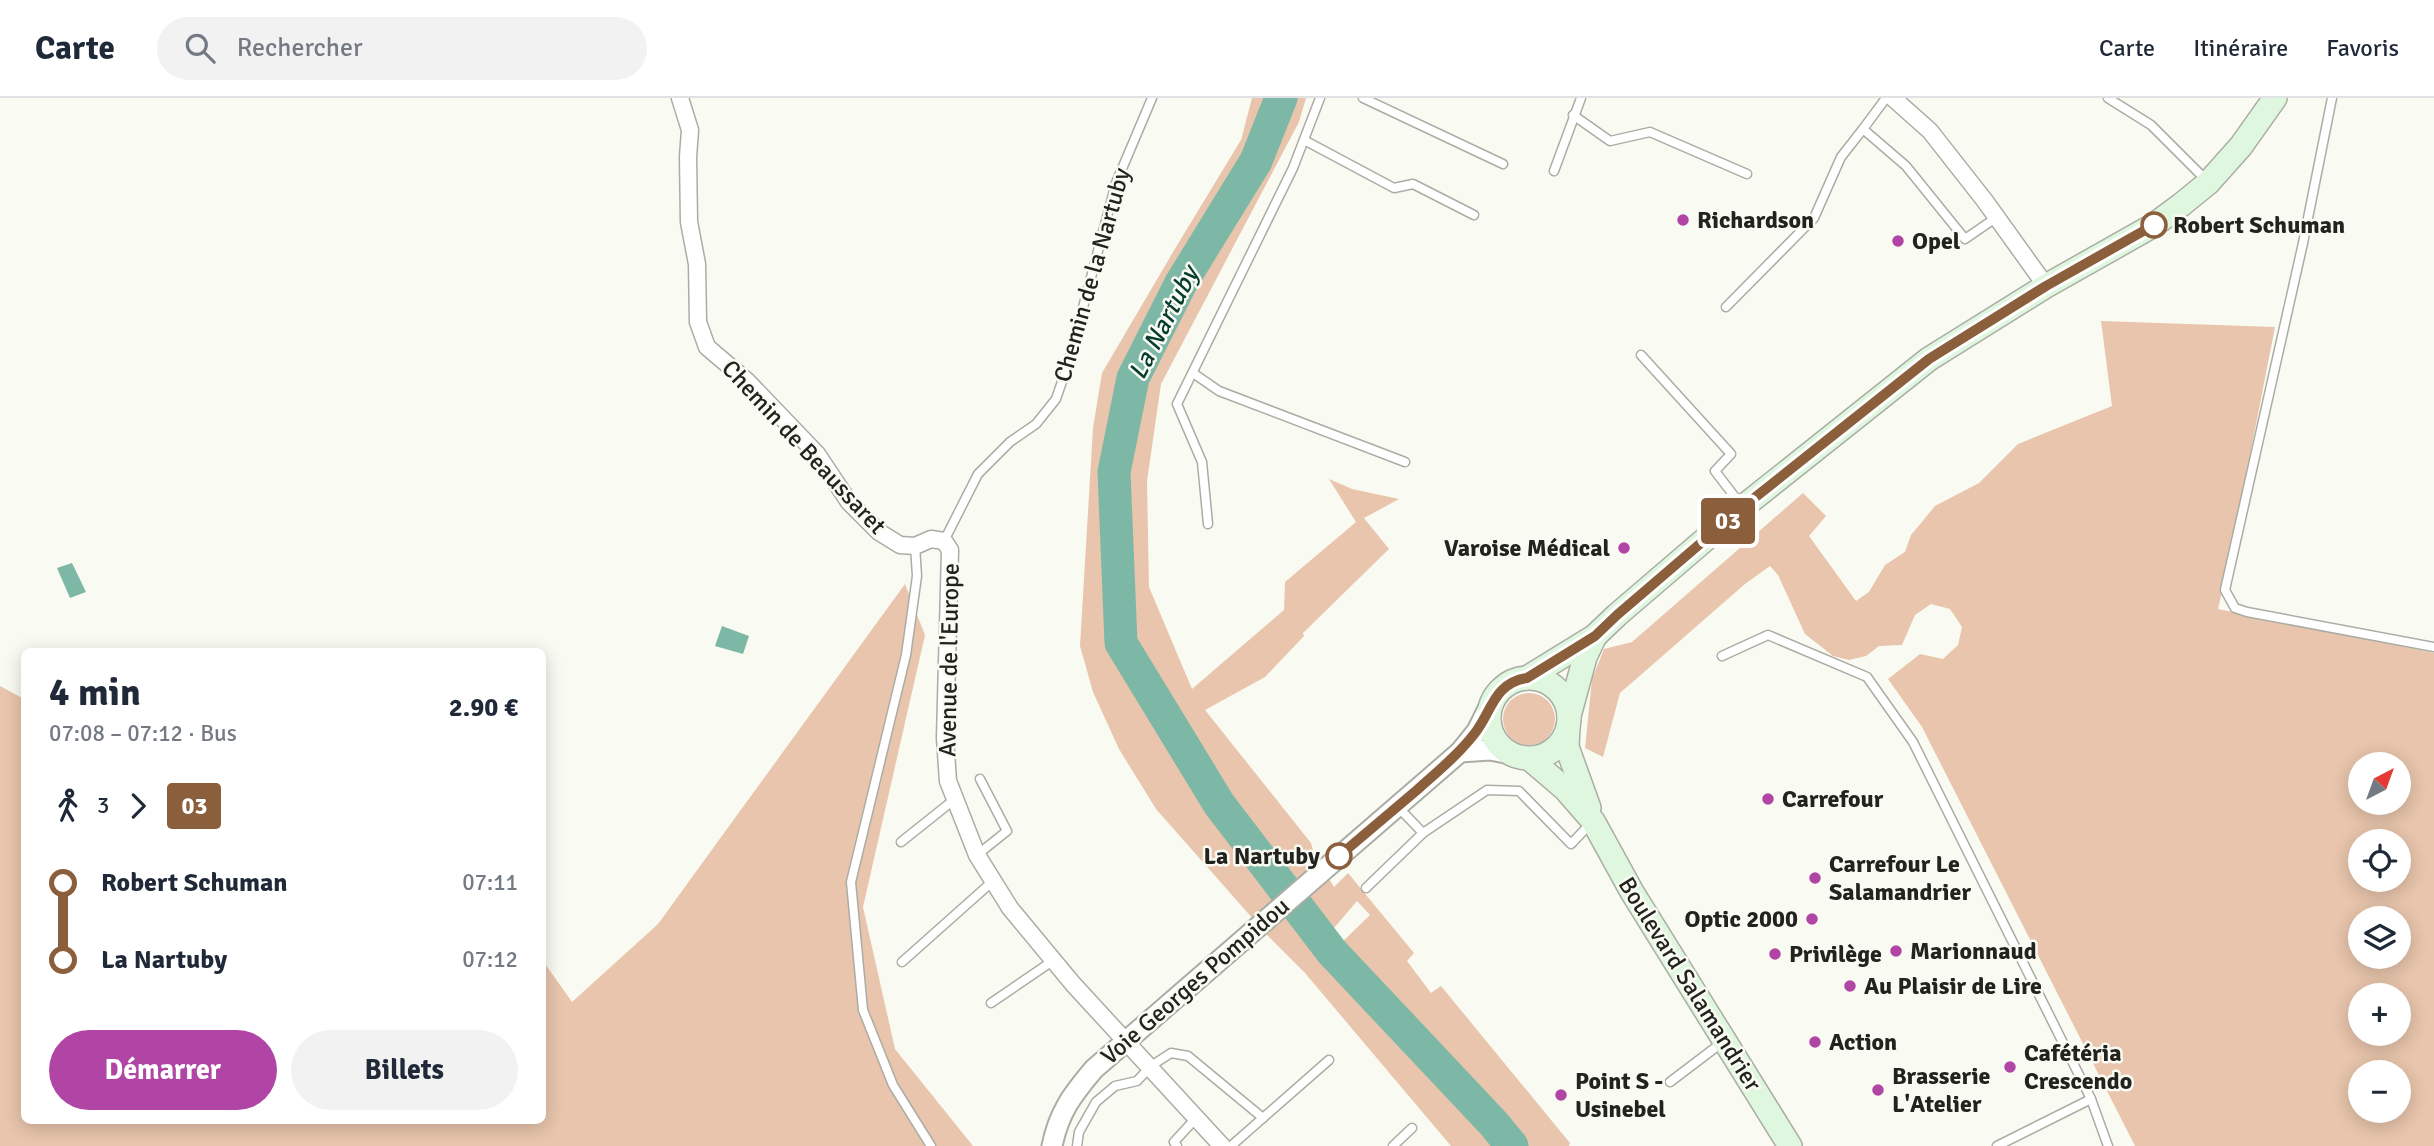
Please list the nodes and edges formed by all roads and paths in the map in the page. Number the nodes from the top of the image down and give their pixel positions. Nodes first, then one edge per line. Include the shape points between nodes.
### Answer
1 (680, 98) edge
2 (1152, 98) edge
3 (1320, 98) edge
4 (1363, 98) edge
5 (1581, 98) edge
6 (1886, 98) edge
7 (1893, 98) edge
8 (2108, 98) edge
9 (2275, 98) edge
10 (2332, 98) edge
11 (1573, 115) junction
12 (1863, 129) junction
13 (1304, 140) junction
14 (1503, 164) dead end
15 (1554, 171) dead end
16 (1747, 174) dead end
17 (2208, 183) junction
18 (1474, 215) dead end
19 (1997, 218) junction
20 (2046, 286) junction
21 (1726, 307) dead end
22 (1641, 355) dead end
23 (1193, 373) junction
24 (1405, 462) dead end
25 (1743, 507) junction
26 (1208, 524) dead end
27 (944, 541) junction
28 (915, 546) junction
29 (1595, 636) junction
30 (2434, 647) edge
31 (1722, 656) dead end
32 (1527, 678) junction
33 (1491, 704) junction
34 (1568, 722) junction
35 (1460, 752) junction
36 (1521, 757) junction
37 (980, 779) dead end
38 (955, 799) junction
39 (1397, 807) junction
40 (1593, 821) junction
41 (1423, 833) junction
42 (901, 842) dead end
43 (977, 855) junction
44 (993, 881) junction
45 (1366, 888) dead end
46 (1054, 960) junction
47 (902, 962) dead end
48 (991, 1003) dead end
49 (1125, 1041) junction
50 (1725, 1041) junction
51 (1329, 1060) dead end
52 (1151, 1066) junction
53 (1670, 1082) dead end
54 (2091, 1099) junction
55 (1196, 1118) junction
56 (1263, 1118) junction
57 (1412, 1128) dead end
58 (1783, 1141) edge
59 (930, 1146) edge
60 (1052, 1146) edge
61 (1077, 1146) edge
62 (1177, 1146) edge
63 (1222, 1146) edge
64 (1231, 1146) edge
65 (1393, 1146) edge
66 (1997, 1146) edge
67 (2108, 1146) edge

1 - 28 street, Chemin de Beaussaret via 690,130 689,222 697,264 698,322 707,347 747,381 817,454 849,502 879,533 900,545
2 - 27 lane, Chemin de la Nartuby via 1116,183 1055,399 1036,424 978,474
3 - 13 lane
4 - 14 lane
5 - 11 lane
6 - 12 lane
7 - 19 street via 1930,131
8 - 17 lane via 2151,124
9 - 17 main road
10 - 30 lane via 2225,590 2235,608 2247,612
11 - 15 lane
11 - 16 lane via 1610,141 1650,132
12 - 19 lane via 1906,166 1965,239
12 - 21 lane via 1841,157 1814,218
13 - 18 lane via 1394,188 1413,184
13 - 23 lane
17 - 20 main road via 2154,225
19 - 20 street
20 - 25 main road via 1929,359
22 - 25 lane via 1731,454 1715,471
23 - 24 lane via 1219,391
23 - 26 lane via 1177,404 1202,462
25 - 29 main road
27 - 28 street, Chemin de Beaussaret via 931,538
27 - 38 street, Avenue de l'Europe via 950,550 945,738 948,780
28 - 59 lane via 917,576 906,655 850,882 863,1010 893,1085
29 - 32 main road
29 - 34 main road
31 - 54 lane via 1768,635 1867,677 1913,742
32 - 33 main road via 1508,684
32 - 34 main road via 1547,682 1558,691 1565,701
33 - 35 street, Voie Georges Pompidou
33 - 36 main road via 1490,730 1496,742
34 - 36 main road via 1555,750
34 - 40 main road, Boulevard Salamandrier via 1569,754
35 - 36 street via 1490,750
35 - 39 street, Voie Georges Pompidou
36 - 40 main road, Boulevard Salamandrier via 1565,789
37 - 43 lane via 1007,831
38 - 42 lane
38 - 43 street, Avenue de l'Europe
39 - 41 lane
39 - 49 street, Voie Georges Pompidou
40 - 41 lane via 1571,844 1519,791 1487,790
40 - 50 main road, Boulevard Salamandrier
41 - 45 lane
43 - 44 street, Avenue de l'Europe
44 - 46 street, Avenue de l'Europe
44 - 47 lane
46 - 48 lane
46 - 49 street, Avenue de l'Europe
49 - 52 street, Avenue de l'Europe
49 - 60 street, Voie Georges Pompidou via 1067,1101
50 - 53 lane
50 - 58 main road, Boulevard Salamandrier
51 - 56 lane
52 - 55 street, Avenue de l'Europe
52 - 56 lane via 1171,1053 1188,1056
52 - 61 lane via 1137,1081 1115,1086 1096,1102 1079,1132
54 - 66 lane
54 - 67 lane
55 - 62 lane via 1174,1142
55 - 63 street, Avenue de l'Europe
56 - 64 lane
57 - 65 lane

